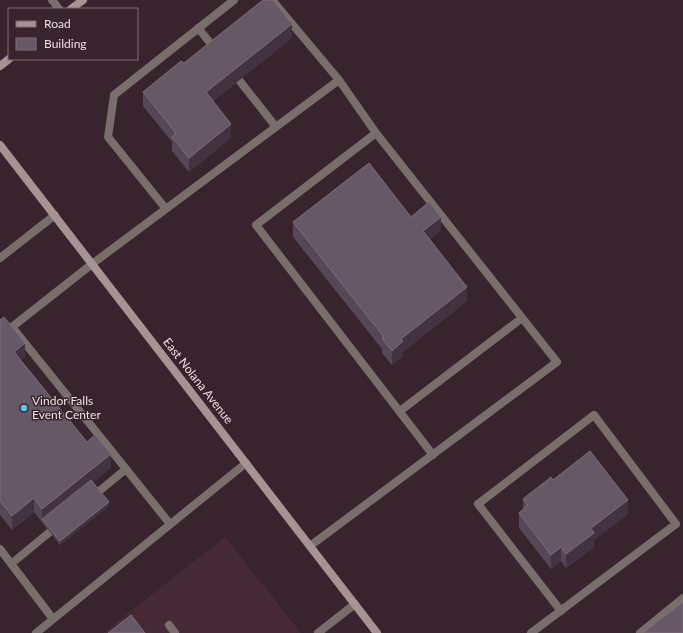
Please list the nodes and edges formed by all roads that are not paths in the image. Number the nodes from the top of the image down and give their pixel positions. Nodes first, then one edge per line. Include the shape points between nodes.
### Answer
1 (52, 0) edge
2 (83, 0) edge
3 (234, 0) edge
4 (272, 0) edge
5 (58, 8) edge
6 (72, 8) edge
7 (198, 28) junction
8 (216, 51) edge
9 (8, 60) edge
10 (0, 66) edge
11 (239, 80) edge
12 (339, 80) junction
13 (276, 127) junction
14 (376, 133) junction
15 (0, 145) edge
16 (166, 209) junction
17 (55, 215) junction
18 (0, 258) edge
19 (92, 264) junction
20 (522, 318) junction
21 (400, 411) junction
22 (433, 455) junction
23 (246, 463) junction
24 (126, 469) junction
25 (84, 504) edge
26 (66, 519) edge
27 (170, 524) junction
28 (310, 546) junction
29 (0, 549) edge
30 (11, 564) junction
31 (683, 598) edge
32 (355, 604) junction
33 (561, 611) junction
34 (53, 619) junction
35 (169, 625) dead end
36 (36, 633) edge
37 (175, 633) edge
38 (318, 633) edge
39 (377, 633) edge
40 (532, 633) edge
41 (640, 633) edge

1 - 5 lane
2 - 6 main road
3 - 7 lane
4 - 12 lane
7 - 8 lane
7 - 16 lane via 114,95 108,137
9 - 10 main road
11 - 13 lane
12 - 13 lane
12 - 14 lane
13 - 16 lane
14 - 20 lane
14 - 21 lane via 256,225
15 - 17 main road, East Nolana Avenue
16 - 19 lane
17 - 18 lane
17 - 19 main road, East Nolana Avenue
19 - 23 main road, East Nolana Avenue
19 - 24 lane via 9,326
20 - 21 lane
20 - 22 lane via 557,362
21 - 22 lane
22 - 28 lane
23 - 27 lane
23 - 28 main road, East Nolana Avenue
24 - 25 lane
24 - 27 lane
26 - 30 lane
27 - 34 lane
28 - 32 main road, East Nolana Avenue
29 - 30 lane
30 - 34 lane
31 - 41 lane
32 - 38 lane
32 - 39 main road, East Nolana Avenue
33 - 33 lane via 676,524 594,415 478,504
33 - 40 lane
34 - 36 lane
35 - 37 lane

